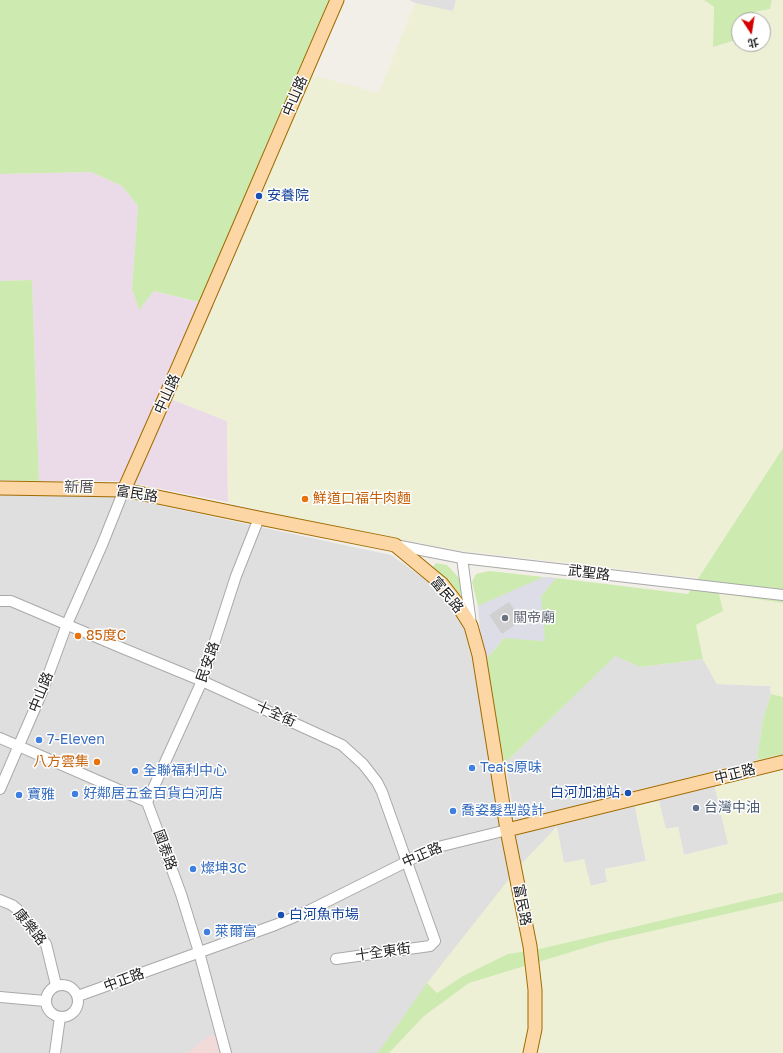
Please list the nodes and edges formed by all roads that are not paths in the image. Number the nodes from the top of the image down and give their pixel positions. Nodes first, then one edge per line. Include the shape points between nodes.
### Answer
1 (337, 0) edge
2 (0, 488) edge
3 (124, 490) junction
4 (259, 518) junction
5 (395, 545) junction
6 (462, 558) junction
7 (783, 595) edge
8 (0, 601) edge
9 (67, 624) junction
10 (471, 626) junction
11 (202, 681) junction
12 (0, 738) edge
13 (18, 745) junction
14 (783, 762) edge
15 (0, 789) edge
16 (147, 802) junction
17 (508, 830) junction
18 (406, 861) junction
19 (0, 900) edge
20 (430, 946) joint
21 (199, 952) junction
22 (336, 959) dead end
23 (56, 985) junction
24 (78, 996) junction
25 (0, 997) edge
26 (45, 1001) junction
27 (60, 1017) junction
28 (54, 1053) edge
29 (226, 1053) edge
30 (530, 1053) edge

1 - 3 main road, 中山路
2 - 3 main road, 富民路
3 - 4 main road, 富民路
3 - 9 street, 中山路
4 - 5 main road, 富民路
4 - 11 street, 民安路 via 236,576
5 - 6 street, 武聖路
5 - 10 main road, 富民路 via 442,584
6 - 7 street, 武聖路
6 - 10 street
8 - 9 street, 十全街 via 11,601
9 - 11 street, 十全街
9 - 13 street, 中山路 via 42,692
10 - 17 main road, 富民路 via 479,655
11 - 16 street, 民安路
11 - 18 street, 十全街 via 342,745 356,756 382,792
12 - 13 street
13 - 15 street, 中山路
13 - 16 street
14 - 17 main road, 中正路
16 - 21 street, 國泰路
17 - 18 street, 中正路 via 434,848
17 - 30 main road, 富民路 via 530,946 535,990 535,1029
18 - 20 street, 十全街 via 435,940
18 - 21 street, 中正路 via 290,919
19 - 23 street, 康樂路 via 17,909 46,944
20 - 22 street, 十全東街
21 - 24 street, 中正路
21 - 29 street, 國泰路
23 - 24 street via 69,986
23 - 26 street via 48,992
24 - 27 street via 78,1005 74,1012
25 - 26 street
26 - 27 street via 48,1010
27 - 28 street

